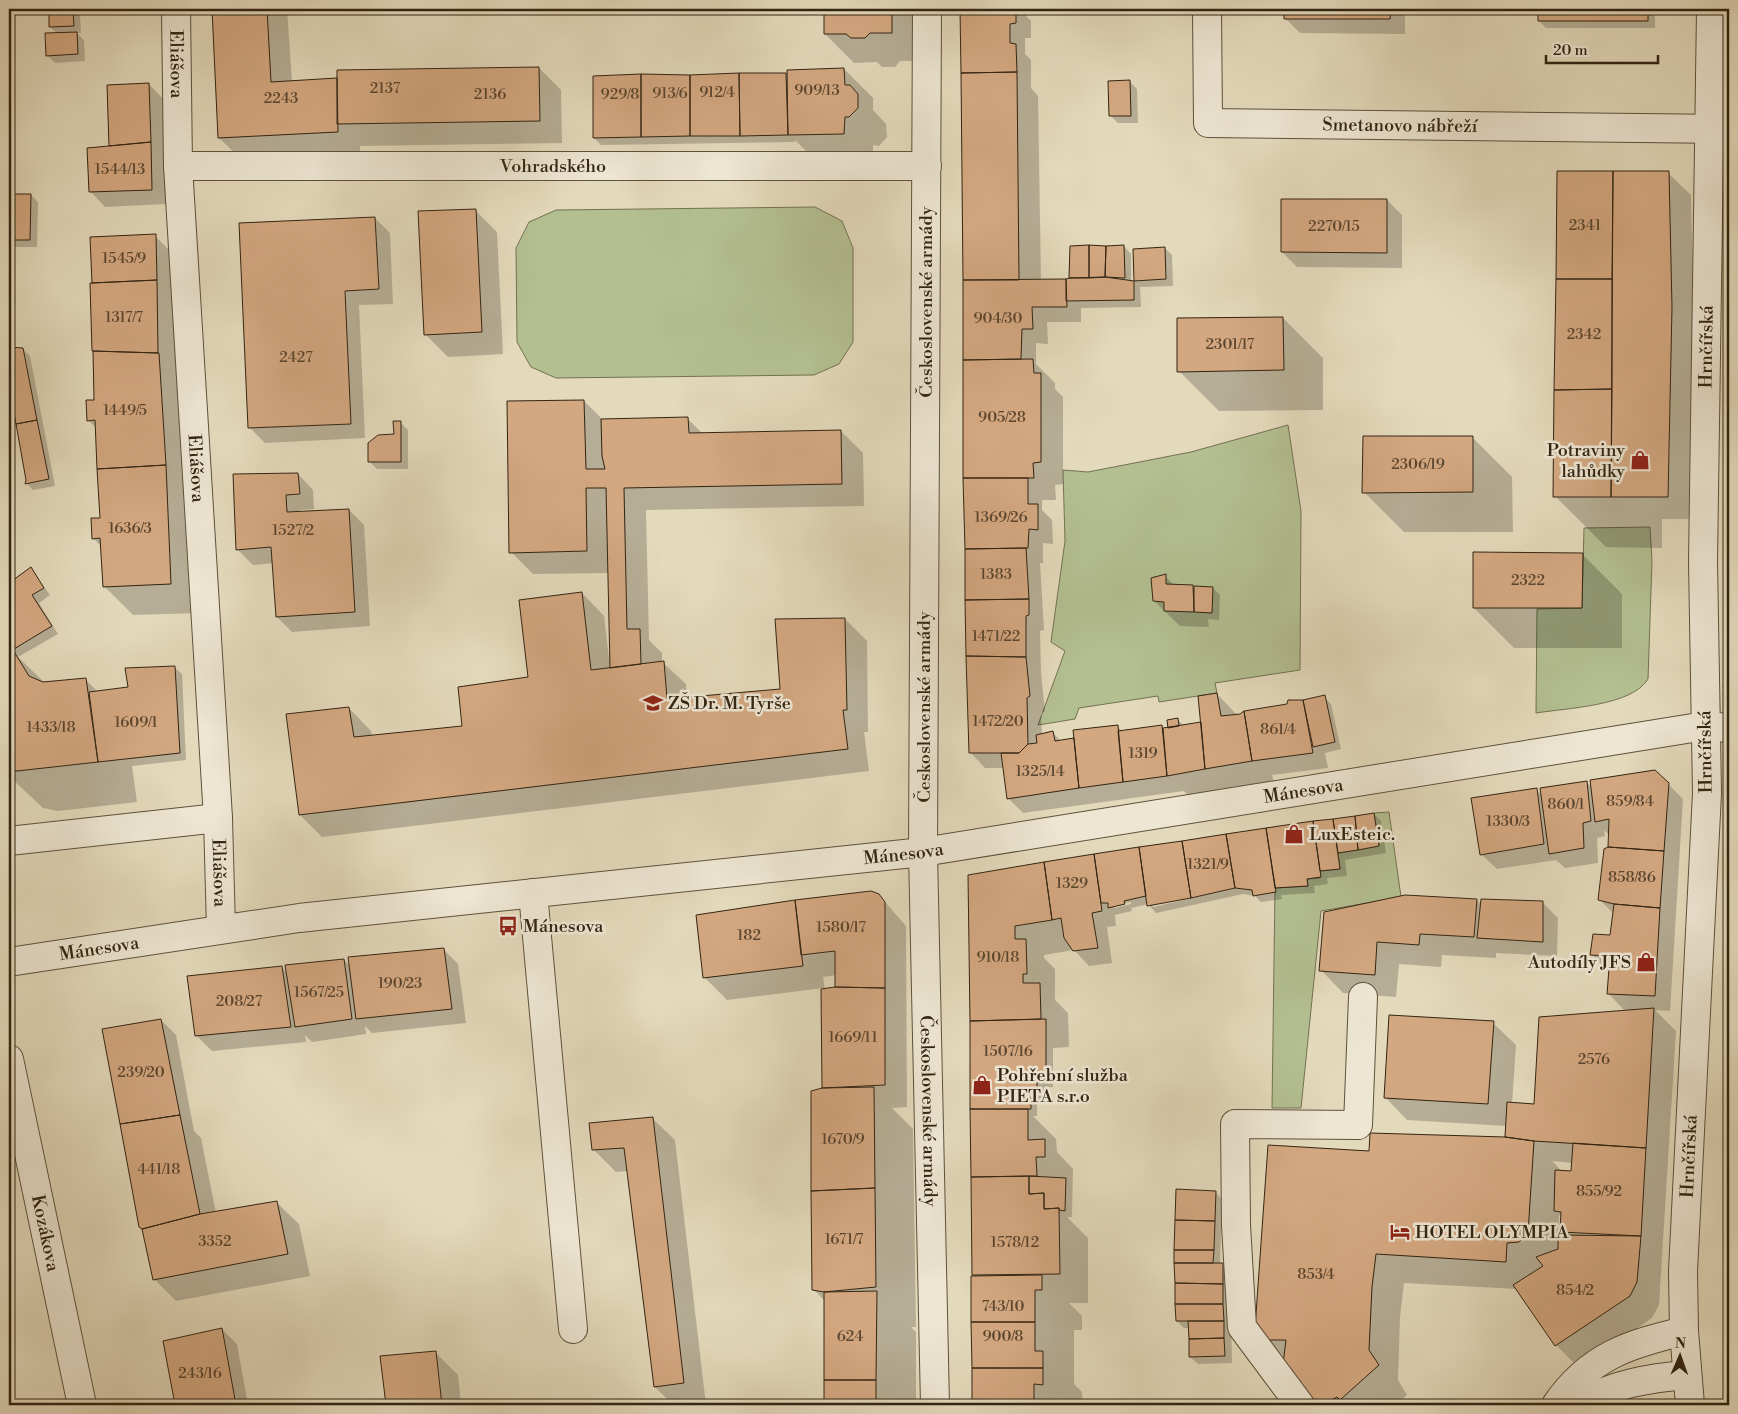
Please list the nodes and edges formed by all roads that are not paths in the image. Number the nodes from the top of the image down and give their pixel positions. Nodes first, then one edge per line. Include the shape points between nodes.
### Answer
1 (176, 9) edge
2 (927, 9) edge
3 (1207, 9) edge
4 (1711, 9) edge
5 (1718, 129) edge
6 (178, 166) junction
7 (927, 166) junction
8 (1717, 727) edge
9 (218, 818) junction
10 (9, 841) edge
11 (923, 852) junction
12 (533, 892) junction
13 (221, 929) junction
14 (9, 962) edge
15 (1363, 997) dead end
16 (9, 1059) edge
17 (573, 1330) dead end
18 (1684, 1331) junction
19 (1687, 1375) junction
20 (82, 1405) edge
21 (934, 1405) edge
22 (1300, 1405) edge
23 (1556, 1405) edge
24 (1578, 1405) edge
25 (1690, 1405) edge

1 - 6 street, Eliášova
2 - 7 street, Československé armády
3 - 5 street, Smetanovo nábřeží via 1208,123
4 - 5 street, Hrnčířská
5 - 8 street, Hrnčířská via 1703,562
6 - 7 street, Vohradského
6 - 9 street, Eliášova
7 - 11 street, Československé armády
8 - 11 street, Mánesova
8 - 18 street, Hrnčířská via 1707,793 1683,1271
9 - 10 street
9 - 13 street, Eliášova
11 - 12 street, Mánesova
11 - 21 street, Československé armády
12 - 13 street, Mánesova
12 - 17 street
13 - 14 street, Mánesova
15 - 22 street via 1358,1125 1235,1124 1242,1326
16 - 20 street, Kozákova
18 - 19 street, Hrnčířská
18 - 23 street via 1636,1343 1604,1359 1568,1387
19 - 24 street via 1637,1382
19 - 25 street, Hrnčířská

